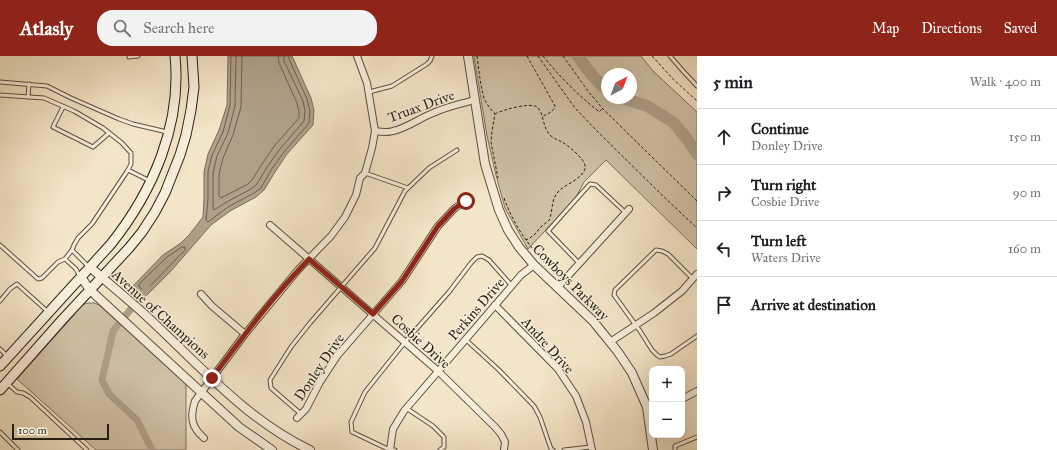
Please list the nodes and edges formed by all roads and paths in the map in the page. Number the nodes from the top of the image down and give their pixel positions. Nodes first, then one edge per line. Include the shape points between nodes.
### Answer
1 (129, 56) edge
2 (138, 56) edge
3 (175, 56) edge
4 (192, 56) edge
5 (357, 56) edge
6 (432, 56) edge
7 (468, 56) edge
8 (477, 56) edge
9 (527, 56) edge
10 (538, 56) edge
11 (543, 56) edge
12 (563, 56) edge
13 (652, 56) edge
14 (670, 56) edge
15 (0, 82) edge
16 (29, 84) junction
17 (697, 86) edge
18 (369, 92) junction
19 (0, 95) edge
20 (28, 97) junction
21 (474, 100) junction
22 (697, 101) edge
23 (63, 107) junction
24 (603, 109) junction
25 (495, 114) junction
26 (542, 116) junction
27 (375, 131) junction
28 (109, 133) junction
29 (169, 133) junction
30 (457, 150) dead end
31 (128, 170) junction
32 (365, 173) junction
33 (498, 181) dead end
34 (150, 182) junction
35 (408, 188) junction
36 (502, 193) dead end
37 (466, 201) dead end
38 (697, 201) edge
39 (628, 211) joint
40 (270, 225) dead end
41 (697, 228) edge
42 (526, 240) junction
43 (0, 245) edge
44 (72, 250) junction
45 (65, 259) junction
46 (309, 259) junction
47 (580, 264) junction
48 (534, 265) junction
49 (90, 267) junction
50 (695, 276) edge
51 (81, 277) junction
52 (102, 278) junction
53 (564, 281) junction
54 (341, 286) junction
55 (512, 286) junction
56 (557, 288) junction
57 (90, 290) junction
58 (201, 294) dead end
59 (0, 300) edge
60 (495, 305) junction
61 (48, 312) junction
62 (373, 314) junction
63 (635, 326) junction
64 (245, 334) junction
65 (697, 336) edge
66 (465, 339) junction
67 (405, 342) junction
68 (610, 342) junction
69 (0, 349) edge
70 (8, 357) junction
71 (0, 366) edge
72 (438, 371) junction
73 (212, 378) junction
74 (7, 382) junction
75 (0, 390) edge
76 (697, 391) edge
77 (202, 393) junction
78 (685, 397) edge
79 (649, 407) edge
80 (406, 408) junction
81 (299, 416) joint
82 (0, 432) edge
83 (697, 437) edge
84 (204, 438) dead end
85 (652, 438) edge
86 (591, 448) edge
87 (12, 450) edge
88 (19, 450) edge
89 (87, 450) edge
90 (272, 450) edge
91 (310, 450) edge
92 (390, 450) edge
93 (395, 450) edge
94 (440, 450) edge
95 (504, 450) edge
96 (553, 450) edge
97 (564, 450) edge
98 (653, 450) edge
99 (675, 450) edge

1 - 2 lane
3 - 29 main road via 176,96
4 - 52 main road via 194,87 191,110 180,155 165,193 142,232
5 - 18 street
6 - 18 lane via 427,64 395,84
7 - 21 street, Cowboys Parkway
8 - 25 path via 484,98
9 - 26 path via 554,106 554,109
10 - 41 path via 575,108
11 - 24 path via 583,99 599,112
12 - 24 path
13 - 22 path via 673,80
14 - 17 lane
15 - 16 lane
16 - 20 lane
16 - 29 lane via 48,86 119,119
18 - 27 street
19 - 20 lane
20 - 23 lane via 44,98
21 - 27 street, Truax Drive via 433,112 393,132
21 - 48 street, Cowboys Parkway via 485,164 499,210 508,230
23 - 28 lane
23 - 28 lane via 53,127 93,146
24 - 38 path
25 - 26 path via 533,105
25 - 33 path via 491,142
26 - 42 path via 547,132 567,145 585,163 585,168 581,175 557,192 552,203 551,217
27 - 32 street
28 - 31 lane via 131,154
29 - 34 main road
30 - 35 lane via 429,168
31 - 34 lane
31 - 44 lane
32 - 35 lane
32 - 46 street via 360,178 356,195 345,217
34 - 49 main road via 126,225
35 - 54 lane via 375,248
36 - 42 path via 512,217
37 - 62 street, Donley Drive via 455,208 438,226 402,281
39 - 47 street
39 - 47 lane via 596,185 590,184 548,231
40 - 46 street, Cosbie Drive
42 - 53 path via 534,252
43 - 45 lane via 38,279
44 - 45 lane
44 - 49 lane
45 - 51 lane
46 - 54 street, Cosbie Drive
46 - 64 street
47 - 53 street
48 - 55 street, Perkins Drive
48 - 56 street, Cowboys Parkway
49 - 51 main road
49 - 52 street, Avenue of Champions
50 - 63 street via 682,291
50 - 63 lane via 668,254 656,250 614,290 614,295
51 - 57 street, Avenue of Champions
51 - 61 main road
52 - 57 main road
52 - 73 street, Avenue of Champions
53 - 56 street
54 - 62 street, Cosbie Drive
54 - 81 lane via 291,347 270,380 270,388
55 - 60 street, Perkins Drive
55 - 67 lane via 489,260 482,256 477,257
56 - 68 street, Cowboys Parkway via 593,321
57 - 74 main road
57 - 77 street, Avenue of Champions
58 - 64 street
59 - 61 lane via 17,284
60 - 66 street, Perkins Drive
60 - 86 street, Andre Drive via 558,369 576,396 586,422
61 - 70 main road
62 - 67 street, Cosbie Drive
62 - 81 street, Donley Drive via 338,356 306,409
63 - 65 lane via 652,350 660,356 671,354
63 - 68 street
64 - 73 street
66 - 72 street, Perkins Drive
66 - 96 lane via 500,370 534,406
67 - 72 street, Cosbie Drive
67 - 92 lane via 365,392 351,422 352,432
68 - 79 street, Cowboys Parkway via 632,373
69 - 70 lane
70 - 71 main road
72 - 80 street, Perkins Drive
72 - 95 street, Cosbie Drive via 495,426 505,442
73 - 77 street
73 - 91 street, Avenue of Champions via 255,416
74 - 75 main road
74 - 89 lane via 17,392 30,397
76 - 78 street
77 - 84 street via 195,401 192,418 195,428
77 - 90 street, Avenue of Champions via 240,427
80 - 92 street, Perkins Drive via 393,429
80 - 94 lane via 433,426 444,437 444,447
82 - 88 lane
83 - 99 lane via 675,446
85 - 98 street, Cowboys Parkway
86 - 97 lane
87 - 88 lane
92 - 93 lane

